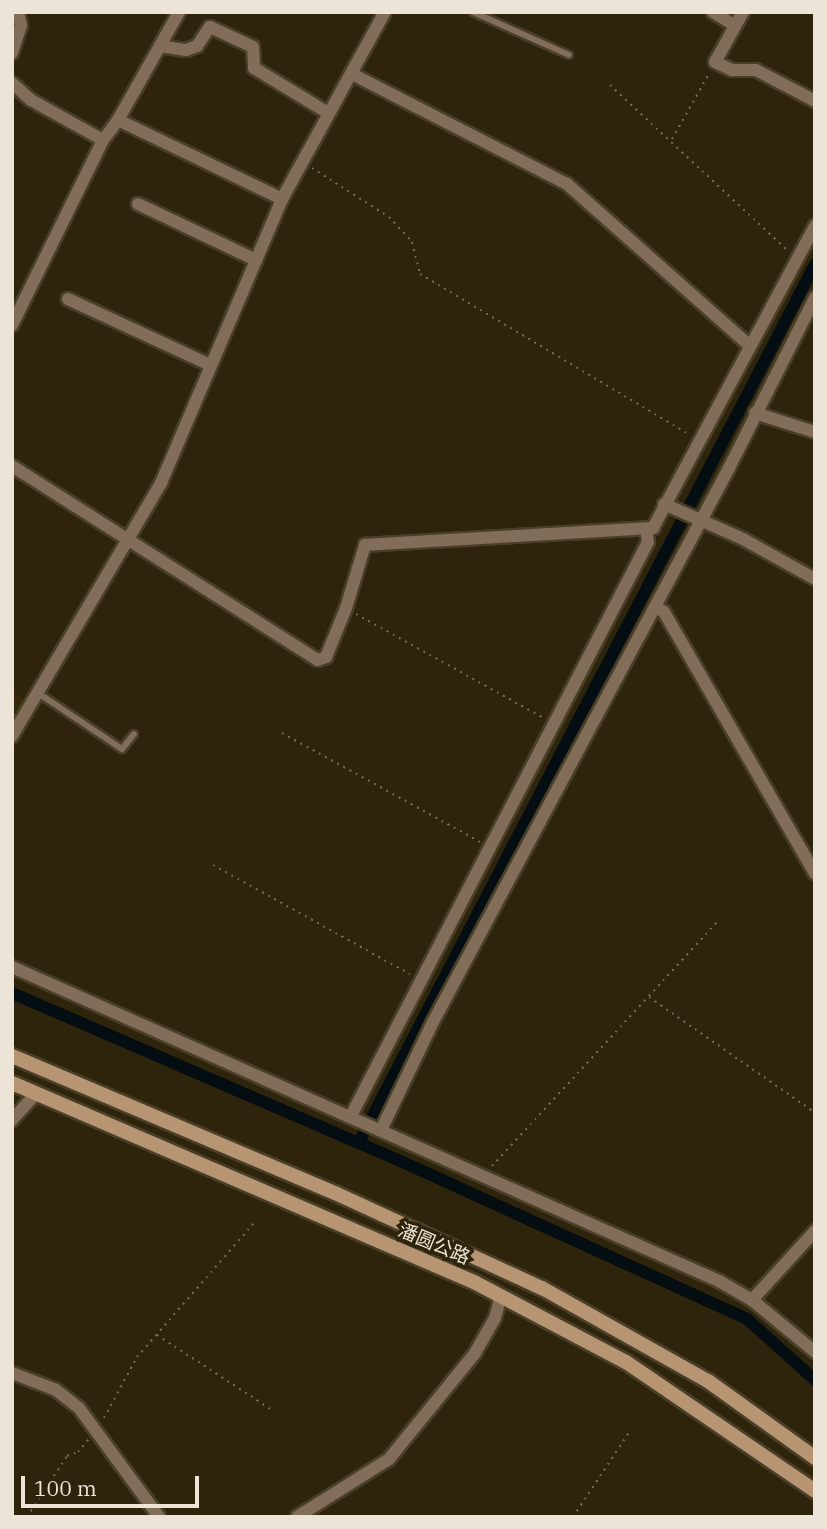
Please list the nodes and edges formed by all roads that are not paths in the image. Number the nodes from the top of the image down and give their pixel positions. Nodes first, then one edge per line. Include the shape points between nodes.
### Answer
1 (18, 12) edge
2 (179, 12) edge
3 (385, 12) edge
4 (473, 12) edge
5 (713, 12) edge
6 (743, 12) edge
7 (736, 26) junction
8 (160, 46) junction
9 (12, 53) edge
10 (569, 55) dead end
11 (352, 74) junction
12 (12, 83) edge
13 (815, 101) edge
14 (328, 113) junction
15 (118, 120) junction
16 (103, 140) junction
17 (282, 199) junction
18 (138, 204) dead end
19 (815, 226) edge
20 (256, 260) junction
21 (815, 298) edge
22 (68, 299) dead end
23 (12, 325) edge
24 (750, 346) junction
25 (210, 365) junction
26 (755, 413) junction
27 (815, 432) edge
28 (12, 466) edge
29 (668, 506) junction
30 (699, 519) junction
31 (646, 530) junction
32 (129, 538) junction
33 (815, 579) edge
34 (655, 607) junction
35 (38, 693) junction
36 (134, 734) dead end
37 (12, 736) edge
38 (815, 874) edge
39 (12, 967) edge
40 (12, 1056) edge
41 (12, 1083) edge
42 (36, 1093) junction
43 (355, 1116) junction
44 (12, 1120) edge
45 (379, 1127) junction
46 (815, 1231) edge
47 (500, 1296) junction
48 (752, 1300) junction
49 (815, 1352) edge
50 (12, 1373) edge
51 (815, 1458) edge
52 (815, 1491) edge
53 (159, 1517) edge
54 (297, 1517) edge

1 - 9 street via 21,25
2 - 8 street
3 - 11 street
4 - 10 lane
5 - 7 street
6 - 7 street
7 - 13 street via 715,62 732,70 756,70
8 - 14 street via 186,50 197,46 210,27 253,47 254,68
8 - 15 street
11 - 14 street
11 - 24 street via 568,184
12 - 16 street via 31,100
14 - 17 street
15 - 16 street
15 - 17 street
16 - 23 street
17 - 20 street
18 - 20 street
19 - 24 street
20 - 25 street
21 - 26 street
22 - 25 street
24 - 29 street
25 - 32 street via 161,483
26 - 27 street
26 - 30 street
28 - 32 street
29 - 30 street
29 - 31 street via 653,528
30 - 33 street
30 - 34 street
31 - 32 street via 365,545 326,657 310,659
31 - 43 street via 648,542
32 - 35 street
34 - 38 street via 664,612
34 - 45 street
35 - 36 lane via 122,749
35 - 37 street
39 - 43 street
40 - 51 main road, 潘圆公路 via 335,1193 542,1288 708,1381
41 - 42 main road, 潘圆公路
42 - 44 street
42 - 47 main road, 潘圆公路
43 - 45 street
45 - 48 street
46 - 48 street
47 - 52 main road, 潘圆公路 via 626,1362
47 - 54 street via 495,1318 475,1353 389,1459
48 - 49 street
50 - 53 street via 56,1390 97,1429

